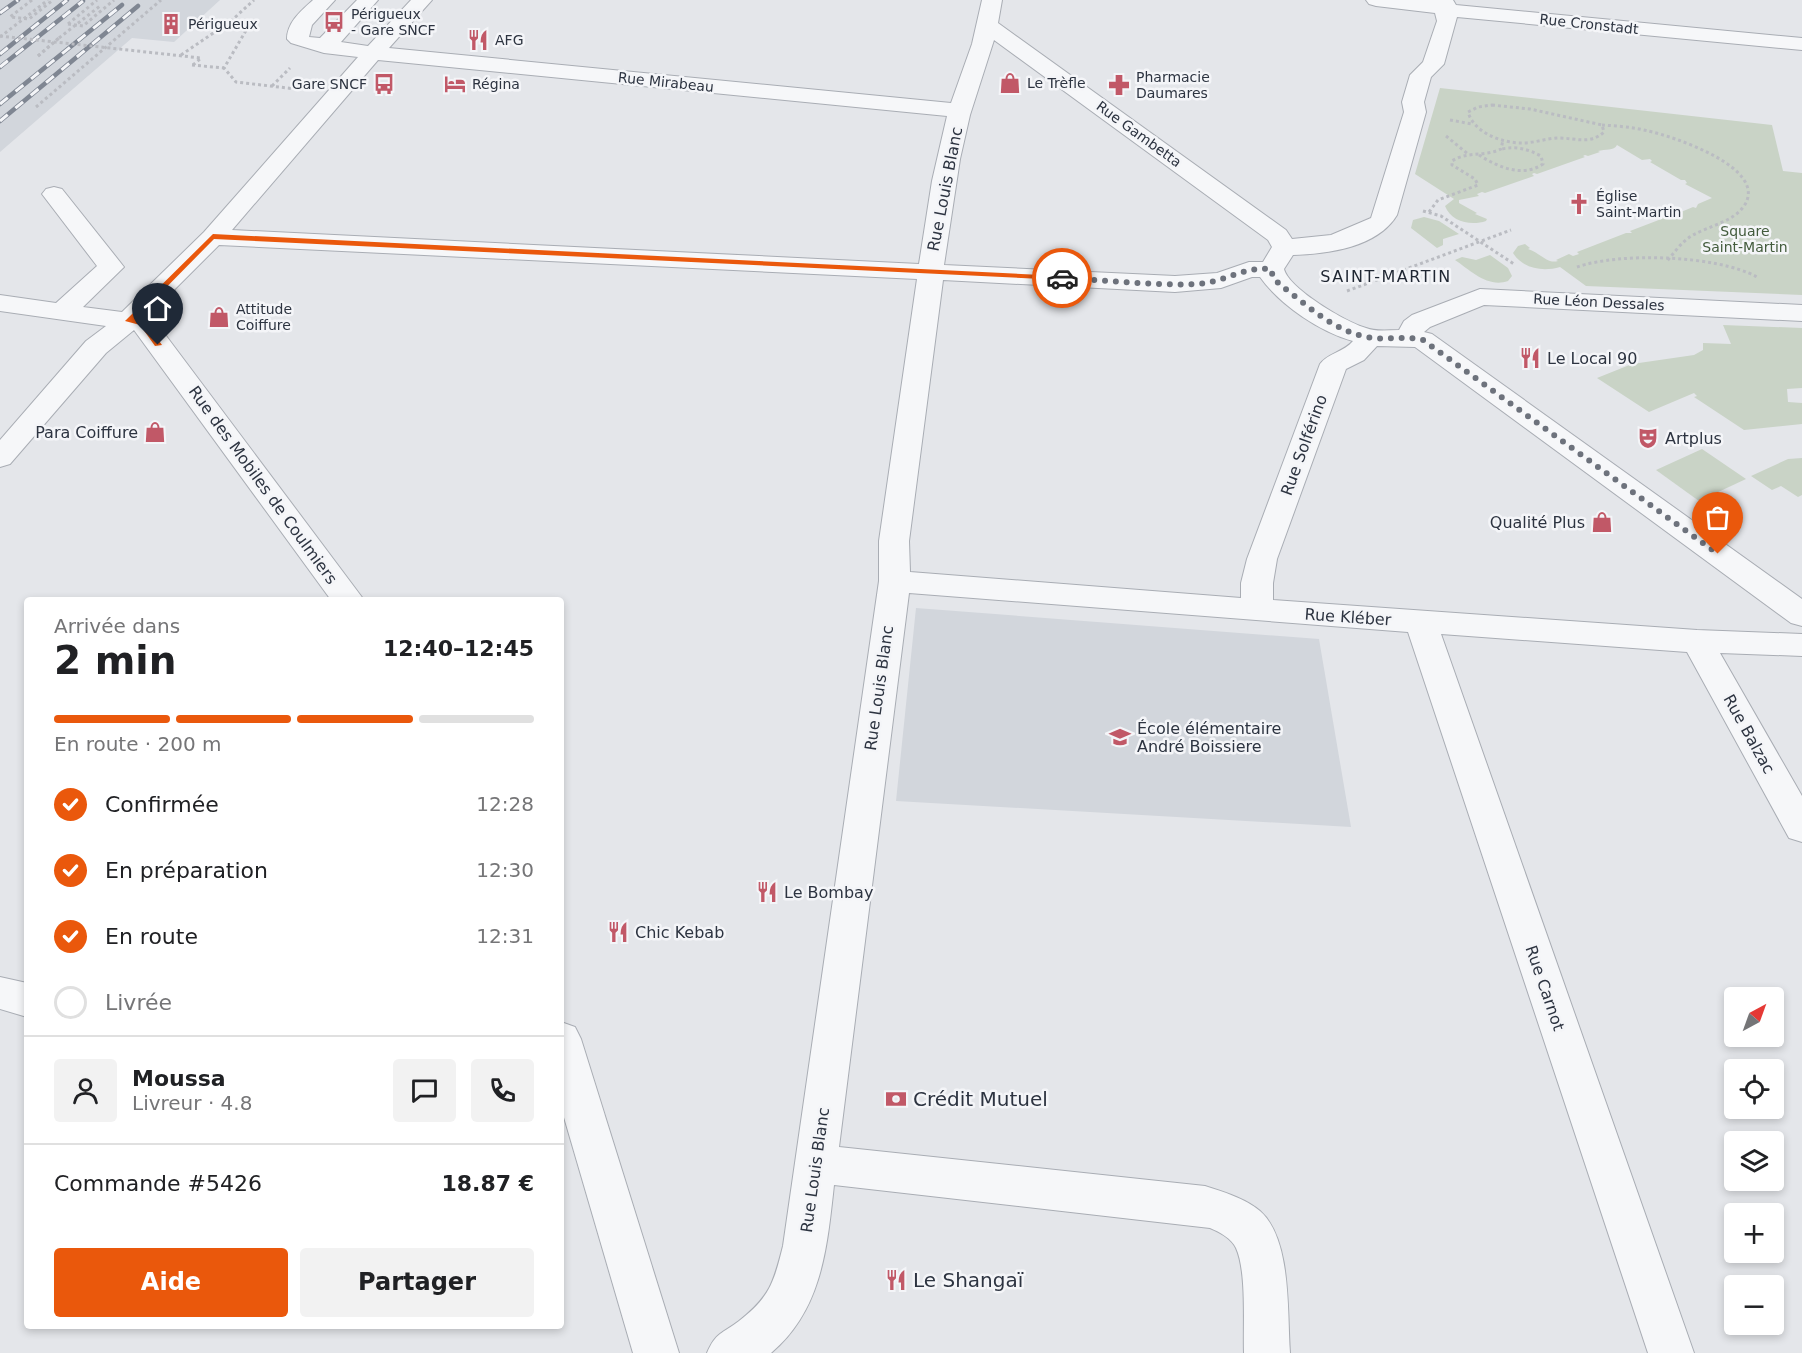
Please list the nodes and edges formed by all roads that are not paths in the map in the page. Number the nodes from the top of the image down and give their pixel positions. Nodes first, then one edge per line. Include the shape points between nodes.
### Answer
1 (325, 0) edge
2 (368, 0) edge
3 (422, 0) edge
4 (992, 0) edge
5 (1376, 0) edge
6 (1444, 4) edge
7 (989, 26) junction
8 (1802, 44) edge
9 (324, 47) junction
10 (373, 52) junction
11 (960, 111) junction
12 (54, 194) dead end
13 (213, 237) junction
14 (1285, 247) junction
15 (1271, 269) junction
16 (931, 271) junction
17 (0, 303) edge
18 (63, 311) junction
19 (1802, 313) edge
20 (129, 321) junction
21 (1409, 337) junction
22 (1368, 338) junction
23 (0, 458) edge
24 (895, 581) junction
25 (346, 597) edge
26 (1257, 610) junction
27 (1802, 615) edge
28 (1421, 622) junction
29 (1697, 641) junction
30 (1802, 645) edge
31 (1802, 828) edge
32 (0, 993) edge
33 (24, 999) edge
34 (564, 1049) edge
35 (816, 1164) junction
36 (656, 1353) edge
37 (730, 1353) edge
38 (1267, 1353) edge
39 (1671, 1353) edge

1 - 9 street, Rue Mirabeau via 297,33 302,42
2 - 9 street
3 - 10 street
4 - 7 street, Rue Louis Blanc
5 - 6 street, Rue Cronstadt
6 - 8 street, Rue Cronstadt
6 - 14 street via 1447,21 1433,64 1420,75 1413,102 1415,112 1380,223 1327,245
7 - 11 street, Rue Louis Blanc
7 - 14 street, Rue Gambetta via 1277,235
9 - 10 street, Rue Mirabeau
10 - 11 street, Rue Mirabeau
10 - 13 street
11 - 16 street, Rue Louis Blanc via 949,153
12 - 18 street via 111,267
13 - 16 street
13 - 20 street
14 - 15 street
15 - 16 street via 1249,270 1221,280 1175,284
15 - 22 street via 1279,284 1334,325
16 - 24 street, Rue Louis Blanc via 894,541
17 - 18 street
18 - 20 street
19 - 21 street, Rue Léon Dessales via 1480,297 1421,321
20 - 23 street via 96,347
20 - 25 street, Rue des Mobiles de Coulmiers via 143,323
21 - 22 street
21 - 27 street via 1423,340
22 - 26 street, Rue Solférino via 1354,355 1334,364 1262,559
24 - 26 street, Rue Kléber
24 - 35 street, Rue Louis Blanc
26 - 28 street, Rue Kléber
28 - 29 street, Rue Kléber
28 - 39 street, Rue Carnot
29 - 30 street, Rue Kléber
29 - 31 street, Rue Balzac
32 - 33 street
34 - 36 street
35 - 37 street, Rue Louis Blanc via 806,1246 792,1294 764,1330
35 - 38 street via 1205,1206 1232,1215 1252,1233 1260,1252

